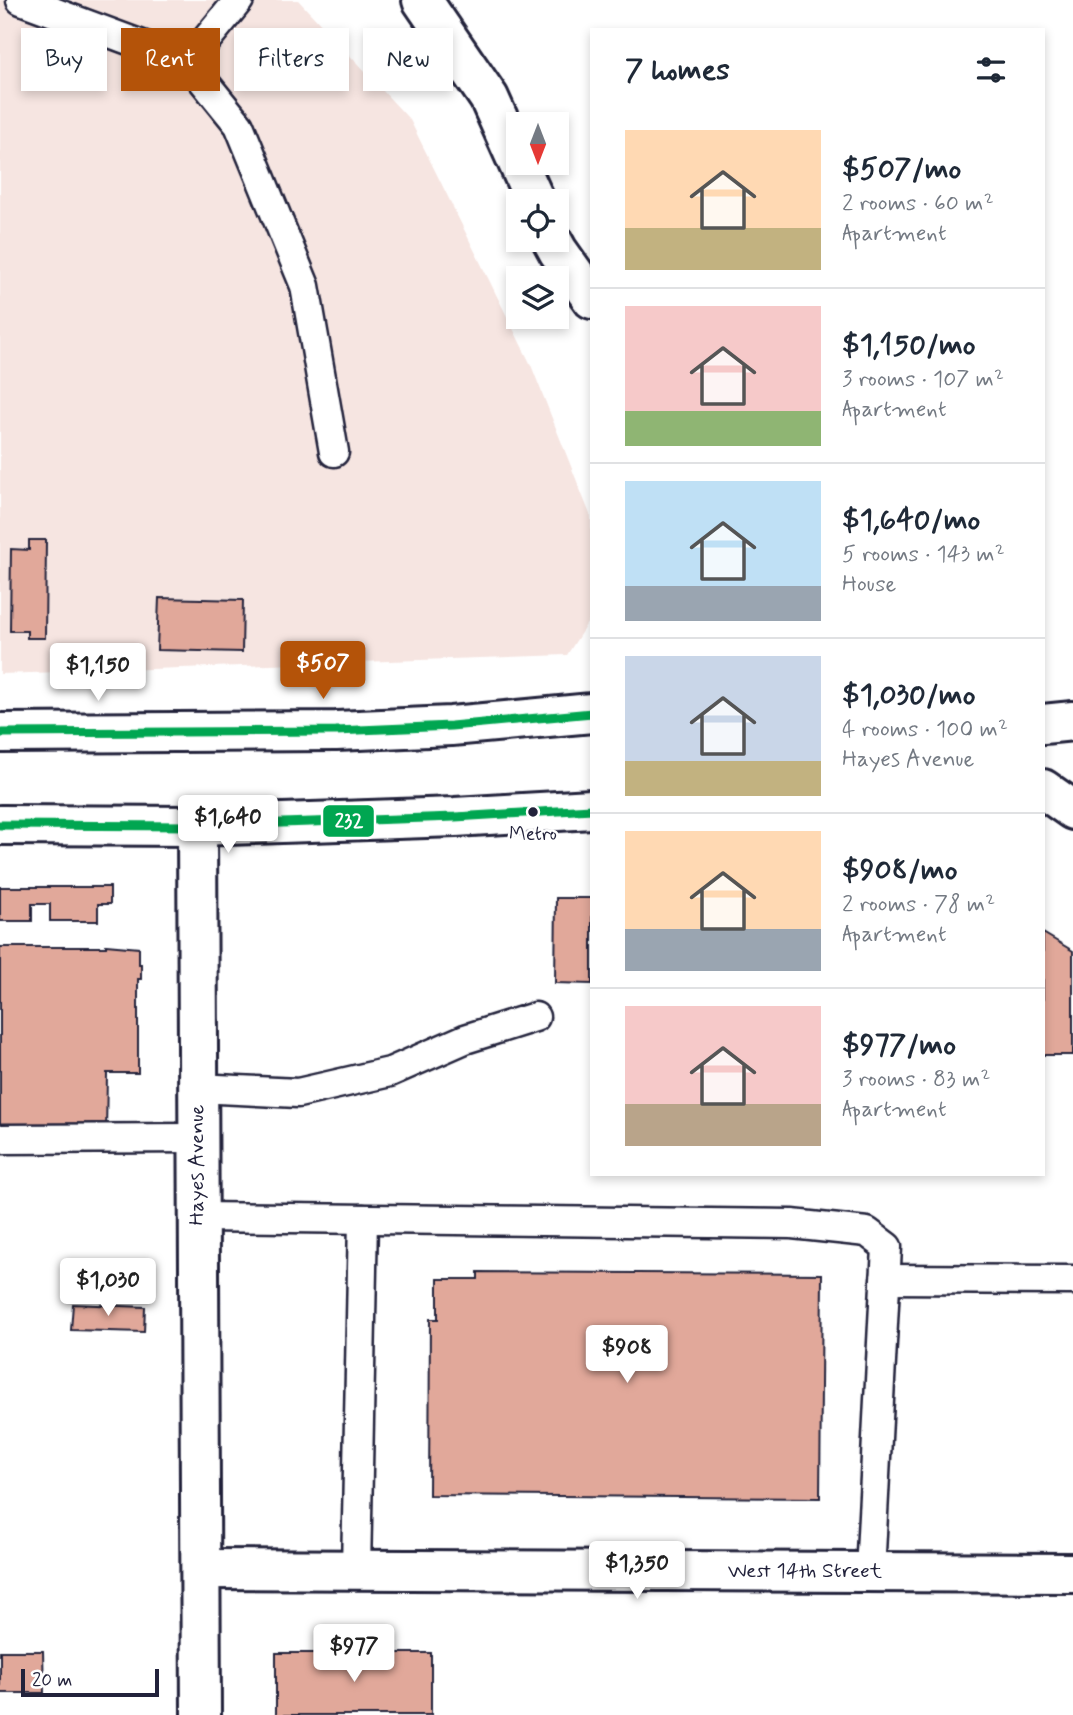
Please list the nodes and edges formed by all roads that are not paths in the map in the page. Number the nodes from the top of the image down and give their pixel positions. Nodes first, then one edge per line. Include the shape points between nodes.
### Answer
1 (21, 0) edge
2 (239, 0) edge
3 (422, 0) edge
4 (216, 28) edge
5 (121, 37) edge
6 (211, 91) edge
7 (530, 189) edge
8 (559, 252) edge
9 (590, 296) edge
10 (334, 452) dead end
11 (590, 685) edge
12 (590, 713) edge
13 (547, 717) junction
14 (1073, 721) edge
15 (1045, 724) edge
16 (0, 733) edge
17 (1045, 790) edge
18 (590, 809) edge
19 (1073, 810) edge
20 (0, 825) edge
21 (197, 826) junction
22 (535, 1017) dead end
23 (197, 1088) junction
24 (197, 1138) junction
25 (0, 1139) edge
26 (198, 1217) junction
27 (363, 1219) junction
28 (885, 1279) junction
29 (1073, 1280) edge
30 (201, 1569) junction
31 (356, 1570) junction
32 (870, 1572) junction
33 (1073, 1573) edge
34 (201, 1715) edge

1 - 5 lane
2 - 4 lane
3 - 7 street via 489,98
6 - 10 lane via 239,125 305,286
8 - 9 street
11 - 13 street
12 - 13 street
13 - 16 street via 349,730
14 - 15 street
17 - 19 street
18 - 21 street
20 - 21 street
21 - 23 street, Hayes Avenue
22 - 23 lane via 465,1039 390,1072 298,1093
23 - 24 street, Hayes Avenue
24 - 25 lane
24 - 26 street, Hayes Avenue
26 - 27 lane
26 - 30 street, Hayes Avenue
27 - 28 lane via 792,1224 867,1232 887,1247
27 - 31 lane
28 - 29 lane
28 - 32 lane
30 - 31 street, West 14th Street
30 - 34 street, Hayes Avenue
31 - 32 street, West 14th Street
32 - 33 street, West 14th Street

